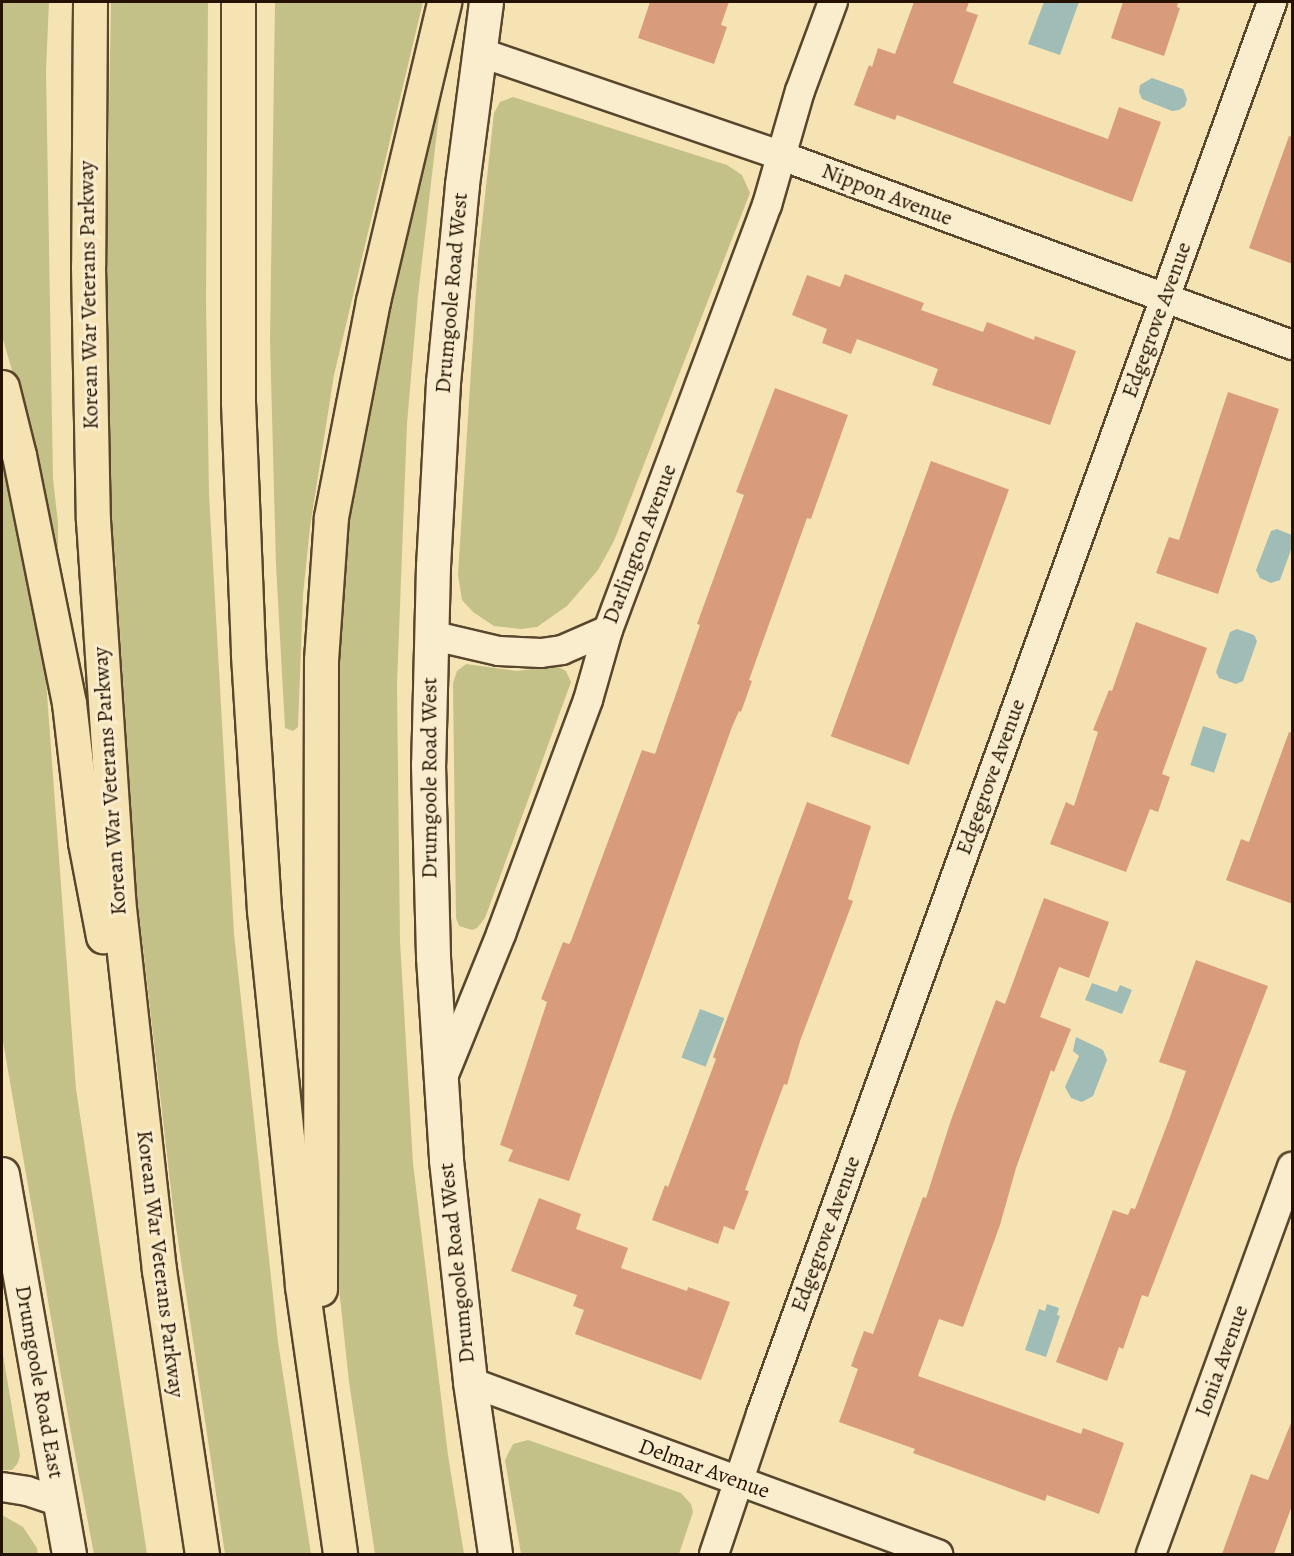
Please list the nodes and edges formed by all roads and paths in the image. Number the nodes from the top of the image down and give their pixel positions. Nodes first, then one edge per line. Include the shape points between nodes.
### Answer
1 (90, 2) edge
2 (238, 2) edge
3 (444, 2) edge
4 (486, 2) edge
5 (833, 2) edge
6 (1272, 2) edge
7 (479, 52) junction
8 (782, 156) junction
9 (1164, 299) junction
10 (1293, 345) edge
11 (2, 387) edge
12 (608, 630) junction
13 (430, 634) junction
14 (440, 1084) junction
15 (144, 1143) junction
16 (1293, 1167) edge
17 (2, 1174) edge
18 (470, 1382) junction
19 (319, 1408) junction
20 (739, 1481) junction
21 (2, 1487) edge
22 (60, 1502) junction
23 (69, 1554) edge
24 (202, 1554) edge
25 (340, 1554) edge
26 (495, 1554) edge
27 (714, 1554) edge
28 (938, 1554) edge
29 (1151, 1554) edge

1 - 15 highway, Korean War Veterans Parkway via 88,243 93,520 118,899
2 - 19 highway via 238,402 248,655 271,990
3 - 19 highway via 356,382 331,517 321,671
4 - 7 main road, Drumgoole Road West
5 - 8 street, Darlington Avenue via 800,91
6 - 9 street, Edgegrove Avenue
7 - 8 street, Nippon Avenue
7 - 13 main road, Drumgoole Road West via 448,314
8 - 9 street, Nippon Avenue
8 - 12 street, Darlington Avenue
9 - 10 street, Nippon Avenue
9 - 20 street, Edgegrove Avenue
11 - 15 highway via 61,659 80,779 84,842
12 - 13 street via 562,650 541,653 499,651
12 - 14 street, Darlington Avenue via 588,700
13 - 14 main road, Drumgoole Road West via 430,848
14 - 18 main road, Drumgoole Road West
15 - 24 highway, Korean War Veterans Parkway
16 - 29 street, Ionia Avenue
17 - 22 main road, Drumgoole Road East
18 - 20 street, Delmar Avenue
18 - 26 main road, Drumgoole Road West
19 - 25 highway
20 - 27 street, Edgegrove Avenue
20 - 28 street, Delmar Avenue
21 - 22 street
22 - 23 main road, Drumgoole Road East

